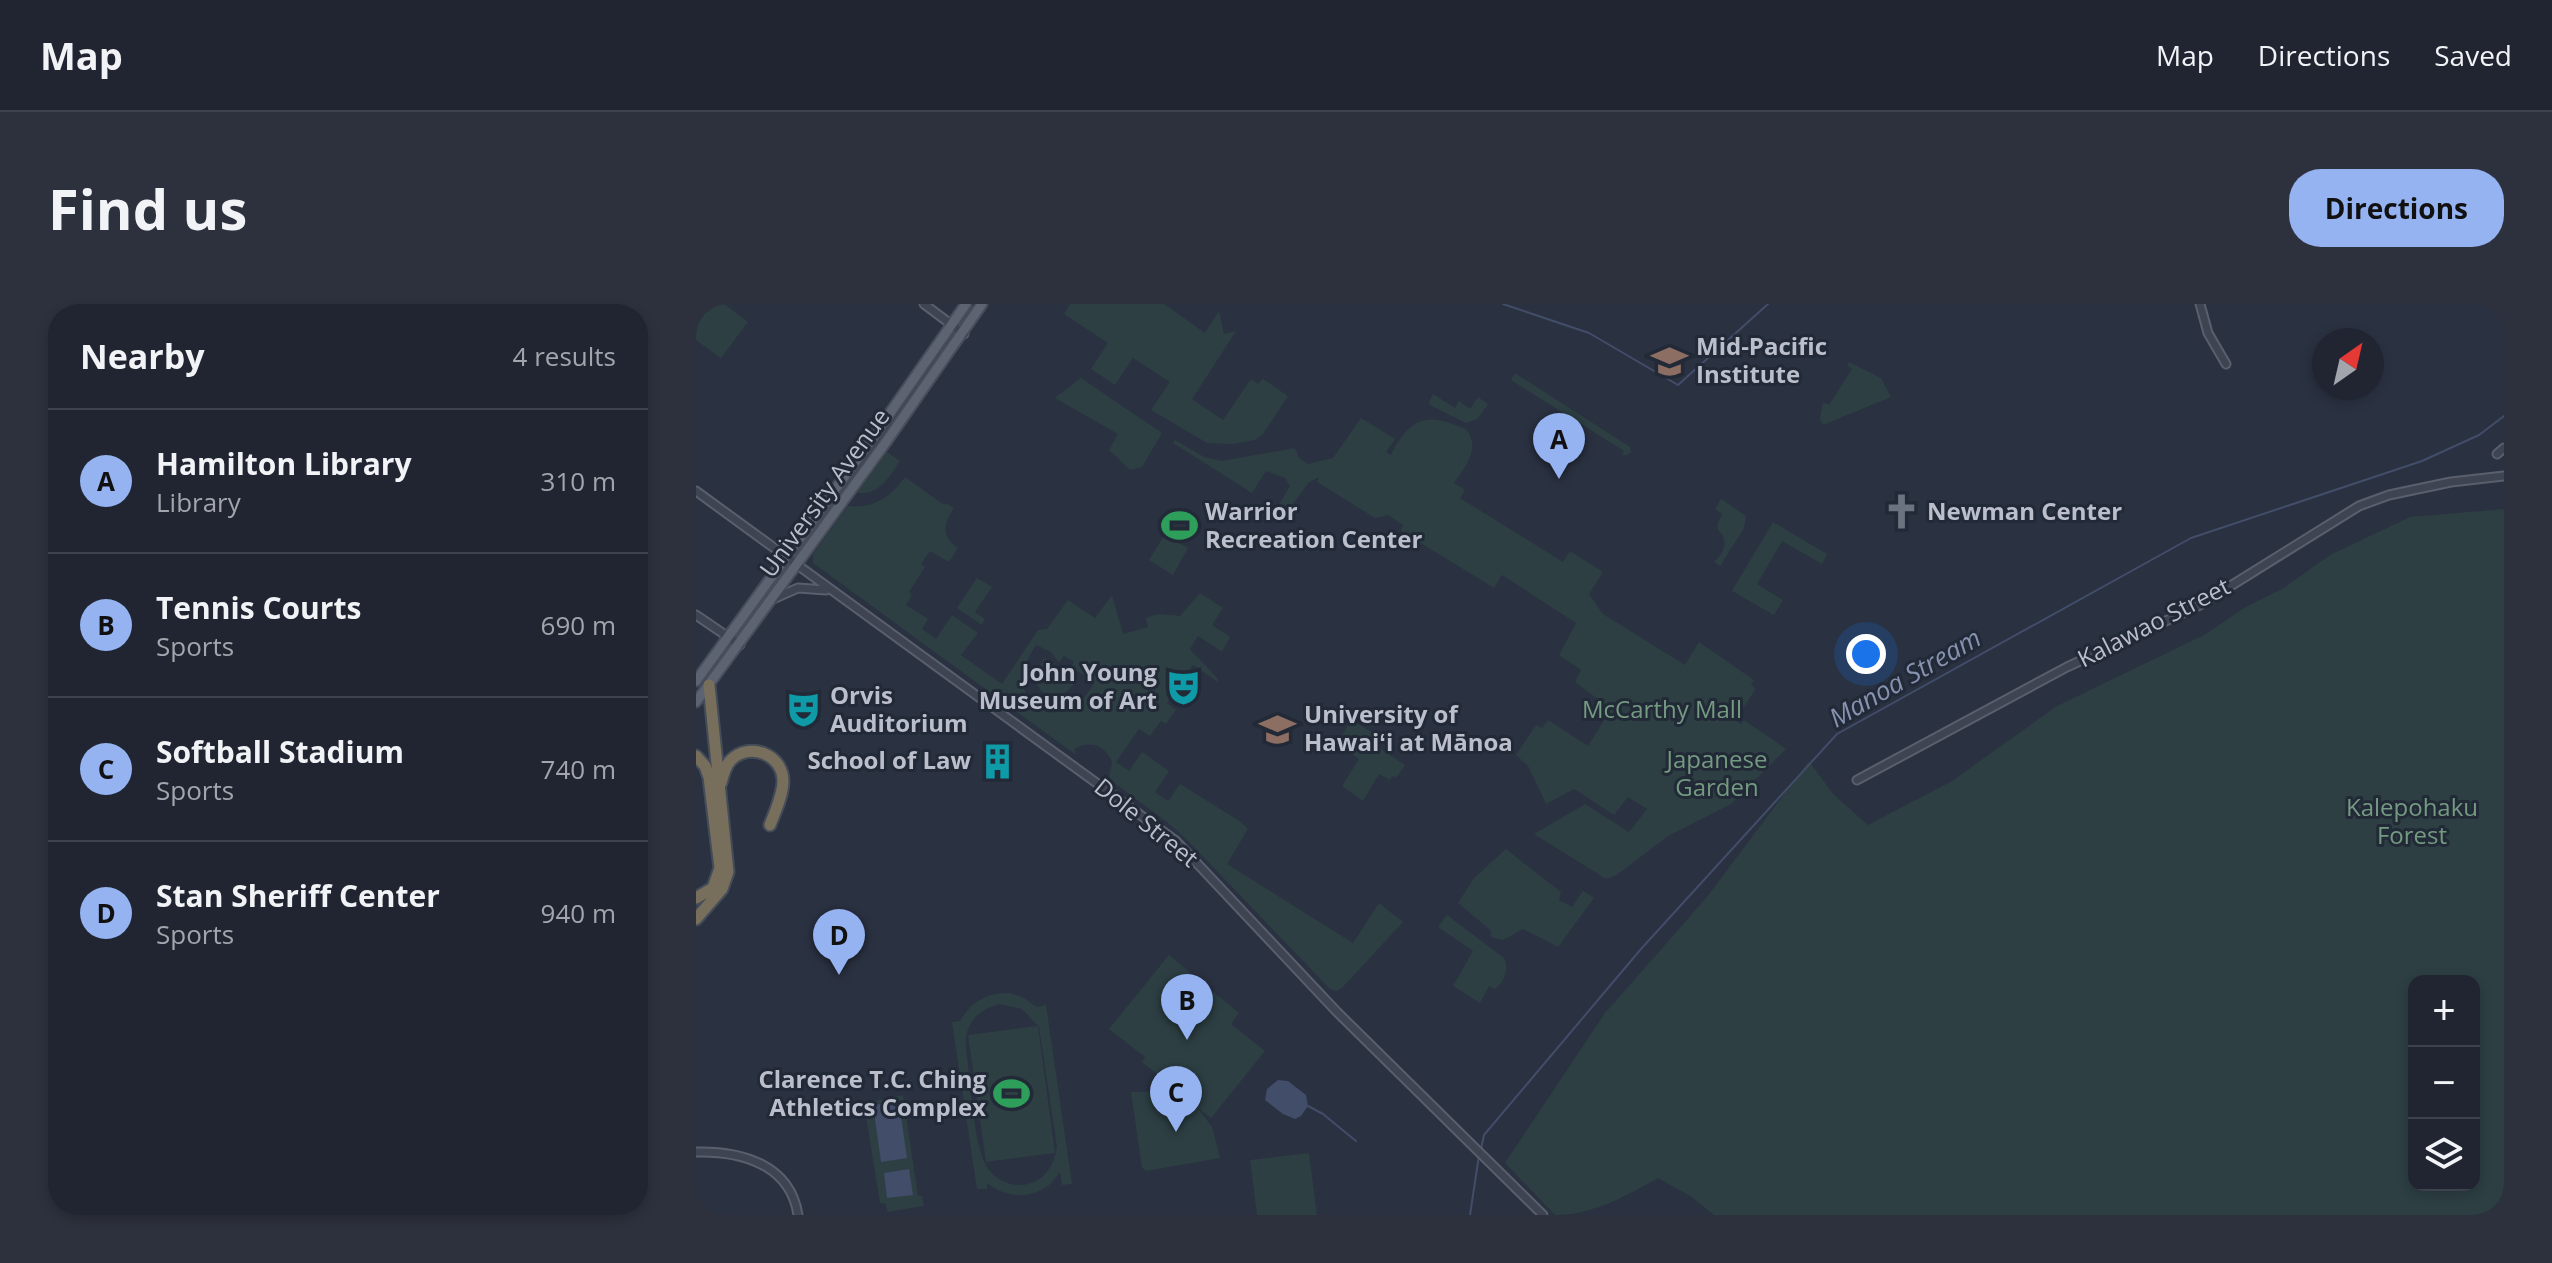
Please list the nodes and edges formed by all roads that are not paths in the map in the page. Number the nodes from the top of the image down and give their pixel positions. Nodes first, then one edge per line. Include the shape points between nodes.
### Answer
1 (924, 304) edge
2 (966, 304) edge
3 (982, 304) edge
4 (2200, 304) edge
5 (952, 326) junction
6 (964, 334) junction
7 (2226, 364) dead end
8 (2504, 448) edge
9 (2497, 454) dead end
10 (2504, 476) edge
11 (696, 491) edge
12 (786, 556) junction
13 (797, 565) junction
14 (832, 591) junction
15 (773, 599) junction
16 (696, 615) edge
17 (729, 637) junction
18 (740, 645) junction
19 (696, 681) edge
20 (709, 685) junction
21 (696, 702) edge
22 (696, 756) edge
23 (1857, 780) dead end
24 (718, 791) junction
25 (770, 825) dead end
26 (696, 898) edge
27 (696, 919) edge
28 (696, 1152) edge
29 (798, 1215) edge
30 (1543, 1215) edge

1 - 5 street
2 - 5 main road, University Avenue
3 - 6 main road, University Avenue
4 - 7 street via 2208,333
5 - 6 street
5 - 12 main road, University Avenue
6 - 13 main road, University Avenue
8 - 9 street
10 - 23 street, Kalawao Street via 2451,482 2359,506 2200,605 2067,667
11 - 12 street, Dole Street
12 - 13 street, Dole Street
12 - 17 main road, University Avenue
13 - 14 street, Dole Street
13 - 15 main road, University Avenue
14 - 15 street via 805,587
14 - 30 street, Dole Street via 1176,841 1337,1012
15 - 18 main road, University Avenue
16 - 17 street
17 - 18 street
17 - 19 main road, University Avenue
18 - 20 main road, University Avenue
20 - 21 main road, University Avenue
20 - 24 highway
22 - 26 highway via 709,777 720,868 713,888
24 - 25 highway via 735,756 767,754 783,777
24 - 27 highway via 726,880
28 - 29 street via 735,1154 763,1165 790,1190

